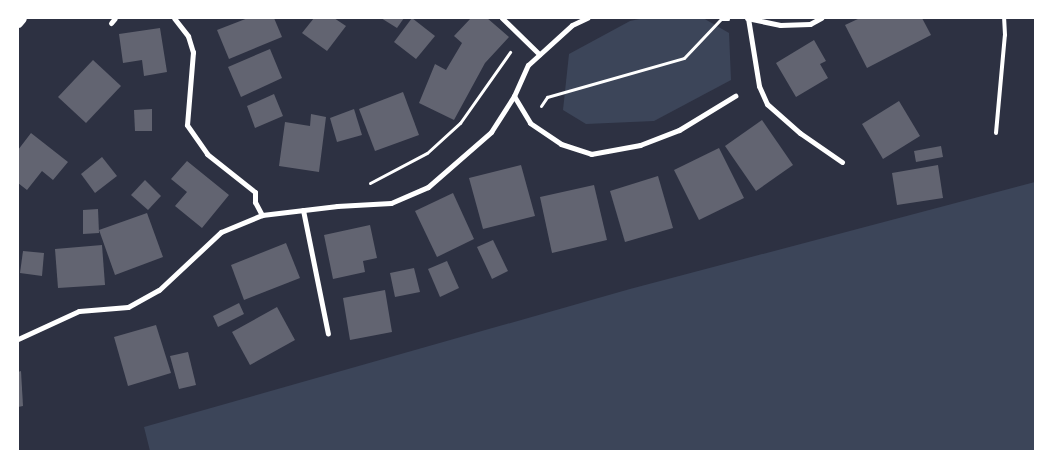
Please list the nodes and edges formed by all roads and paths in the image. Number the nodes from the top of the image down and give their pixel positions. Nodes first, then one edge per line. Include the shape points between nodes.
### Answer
1 (22, 18) edge
2 (115, 18) edge
3 (174, 18) edge
4 (502, 18) edge
5 (587, 18) edge
6 (748, 18) edge
7 (821, 18) edge
8 (1004, 18) edge
9 (18, 23) edge
10 (111, 23) dead end
11 (539, 54) junction
12 (514, 96) junction
13 (735, 96) dead end
14 (530, 123) junction
15 (996, 133) dead end
16 (842, 162) dead end
17 (303, 210) junction
18 (262, 215) junction
19 (328, 334) dead end
20 (18, 339) edge

1 - 9 street
2 - 10 street
3 - 18 street via 188,36 193,52 187,125 207,154 256,192 255,202
4 - 11 street
5 - 11 street via 572,25
6 - 7 street via 780,25 810,24
6 - 14 path via 721,19 684,58 547,97
6 - 16 street via 759,86 767,104 800,133
8 - 15 lane
11 - 12 street via 528,65
12 - 14 street
12 - 17 street via 491,132 428,187 391,203
13 - 14 street via 679,130 640,145 591,154 560,144
17 - 18 street
17 - 19 street
18 - 20 street via 221,232 159,290 128,307 79,311

